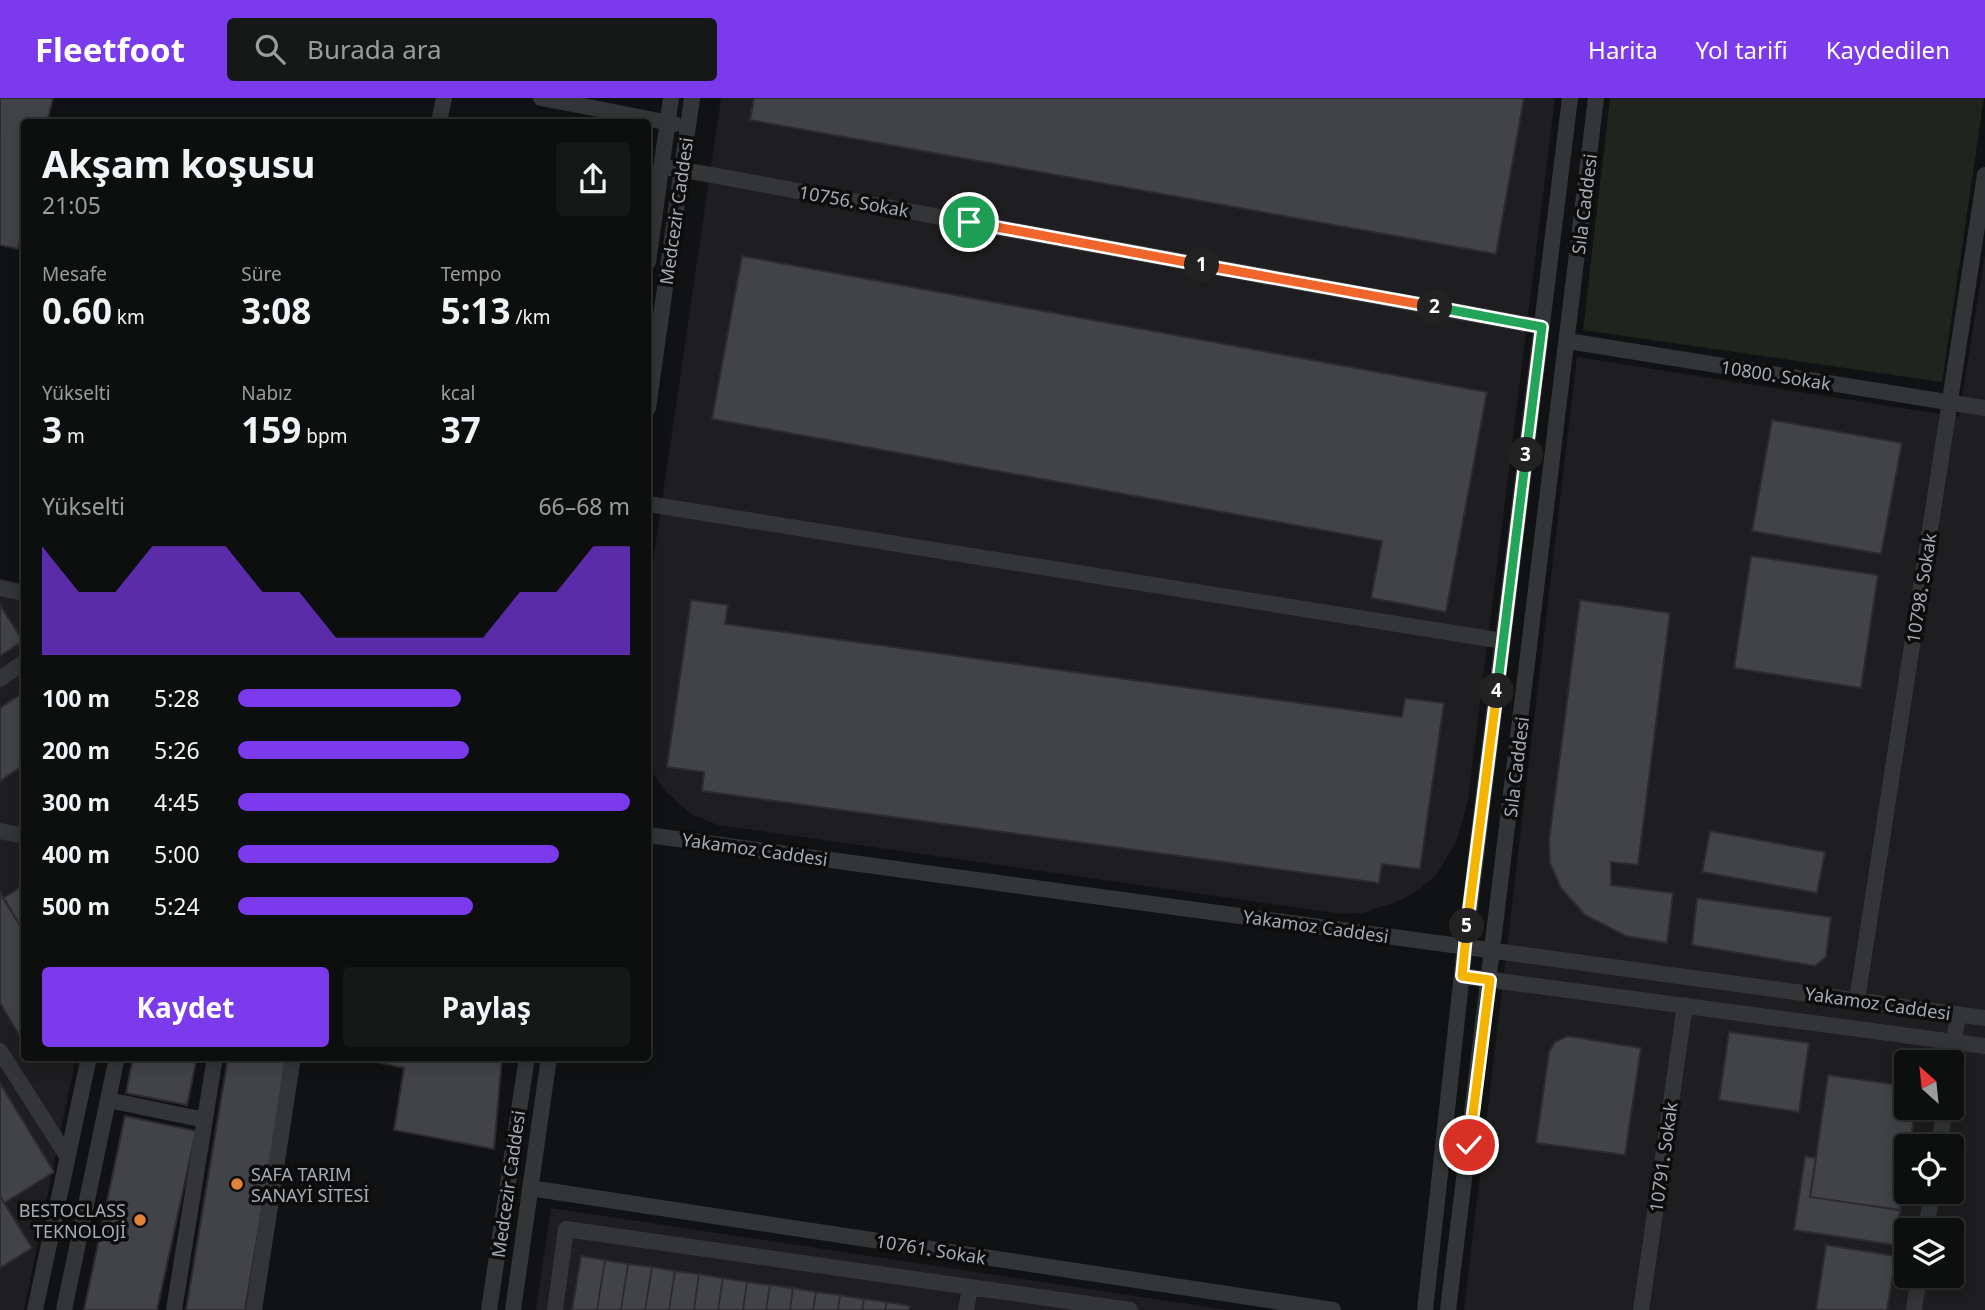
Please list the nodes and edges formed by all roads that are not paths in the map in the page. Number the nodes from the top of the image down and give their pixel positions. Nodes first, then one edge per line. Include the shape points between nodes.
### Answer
1 (444, 98) edge
2 (541, 98) edge
3 (671, 98) edge
4 (692, 98) edge
5 (1570, 98) edge
6 (1596, 98) edge
7 (440, 119) edge
8 (643, 119) edge
9 (651, 121) edge
10 (667, 124) junction
11 (688, 125) junction
12 (662, 166) junction
13 (682, 169) junction
14 (1985, 175) edge
15 (651, 241) edge
16 (1542, 327) junction
17 (1568, 341) junction
18 (651, 387) edge
19 (1950, 403) junction
20 (1985, 408) edge
21 (651, 504) edge
22 (0, 588) edge
23 (21, 592) edge
24 (1503, 641) junction
25 (21, 664) edge
26 (0, 679) edge
27 (0, 831) edge
28 (21, 835) edge
29 (651, 835) edge
30 (1465, 946) junction
31 (1493, 950) junction
32 (1462, 976) junction
33 (1490, 980) junction
34 (1857, 1000) junction
35 (1685, 1005) junction
36 (1958, 1014) junction
37 (1985, 1018) edge
38 (1954, 1042) junction
39 (1985, 1046) edge
40 (1953, 1050) edge
41 (0, 1051) edge
42 (88, 1061) edge
43 (116, 1061) edge
44 (214, 1061) edge
45 (292, 1061) edge
46 (526, 1061) edge
47 (548, 1061) edge
48 (108, 1100) junction
49 (205, 1120) junction
50 (67, 1156) junction
51 (530, 1188) junction
52 (970, 1287) junction
53 (1917, 1288) edge
54 (1005, 1293) junction
55 (35, 1310) edge
56 (64, 1310) edge
57 (174, 1310) edge
58 (254, 1310) edge
59 (489, 1310) edge
60 (513, 1310) edge
61 (555, 1310) edge
62 (966, 1310) edge
63 (1003, 1310) edge
64 (1129, 1310) edge
65 (1333, 1310) edge
66 (1425, 1310) edge
67 (1448, 1310) edge
68 (1641, 1310) edge
69 (1914, 1310) edge

1 - 7 street
2 - 8 street
3 - 10 street, Medcezir Caddesi
4 - 11 street, Medcezir Caddesi
5 - 16 street
6 - 17 street, Sıla Caddesi
9 - 10 street
10 - 11 street
10 - 12 street, Medcezir Caddesi
11 - 13 street, Medcezir Caddesi
12 - 13 street, 10756. Sokak
12 - 15 street, Medcezir Caddesi
13 - 16 street, 10756. Sokak
13 - 18 street, Medcezir Caddesi
14 - 19 street, 10798. Sokak
16 - 24 street
17 - 19 street, 10800. Sokak
17 - 31 street, Sıla Caddesi
19 - 20 street, 10800. Sokak
19 - 34 street, 10798. Sokak
21 - 24 street
22 - 23 street
24 - 30 street
25 - 26 street
27 - 28 street
29 - 30 street, Yakamoz Caddesi
30 - 31 street, Yakamoz Caddesi
30 - 32 street
31 - 33 street, Sıla Caddesi
31 - 34 street, Yakamoz Caddesi
32 - 33 street, Yakamoz Caddesi
32 - 66 street
33 - 35 street, Yakamoz Caddesi
33 - 67 street, Sıla Caddesi
34 - 36 street, Yakamoz Caddesi
35 - 38 street, Yakamoz Caddesi
35 - 68 street, 10791. Sokak
36 - 37 street, Yakamoz Caddesi
36 - 38 street
38 - 39 street, Yakamoz Caddesi
38 - 40 street
41 - 50 street
42 - 50 street
43 - 48 street
44 - 49 street
45 - 58 street
46 - 59 street, Medcezir Caddesi
47 - 51 street, Medcezir Caddesi
48 - 49 street
48 - 56 street
49 - 57 street
50 - 55 street
51 - 60 street, Medcezir Caddesi
51 - 65 street, 10761. Sokak
52 - 54 street
52 - 61 street via 566,1228
52 - 62 street
53 - 69 street
54 - 63 street
54 - 64 street

